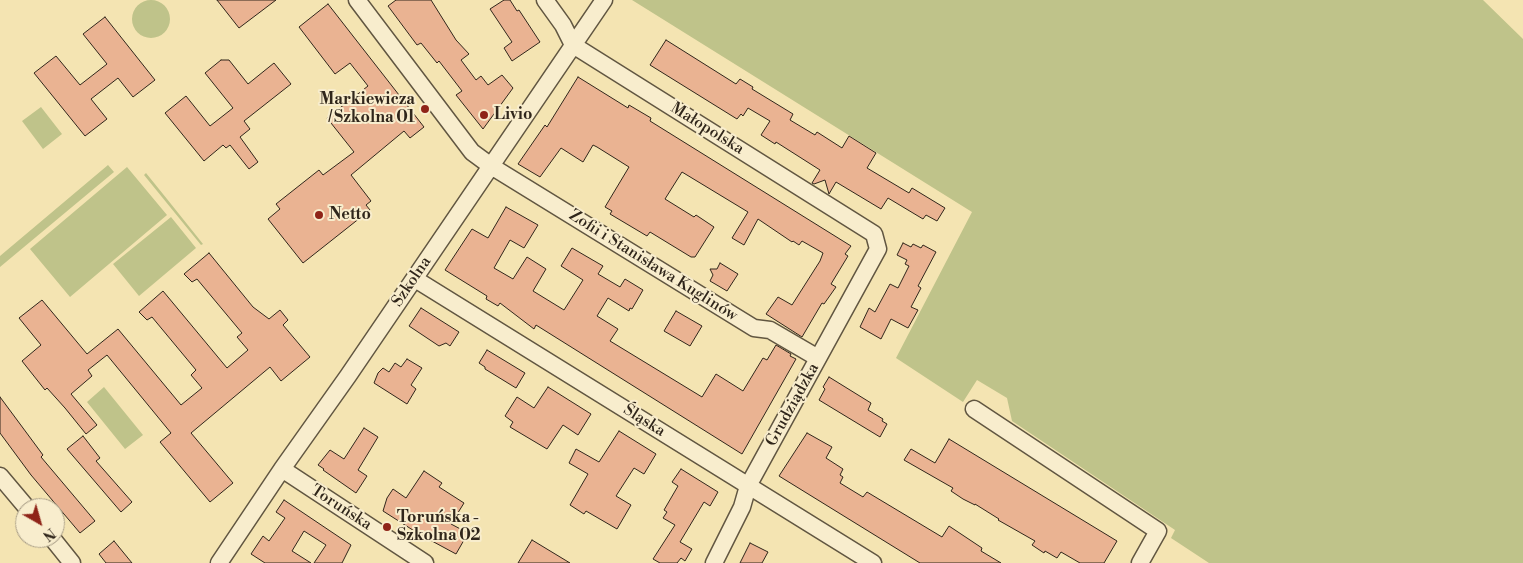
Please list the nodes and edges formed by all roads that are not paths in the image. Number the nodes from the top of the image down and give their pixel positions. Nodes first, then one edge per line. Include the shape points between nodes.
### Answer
1 (357, 0) edge
2 (545, 0) edge
3 (604, 0) edge
4 (573, 45) junction
5 (491, 166) junction
6 (878, 249) joint
7 (415, 279) junction
8 (818, 358) junction
9 (974, 409) dead end
10 (282, 469) junction
11 (0, 476) edge
12 (748, 486) junction
13 (19, 498) edge
14 (60, 548) edge
15 (72, 563) edge
16 (219, 563) edge
17 (425, 563) edge
18 (714, 563) edge
19 (873, 563) edge
20 (1140, 563) edge

1 - 5 street, Zofii i Stanisława Kuglinów via 472,152
2 - 4 street
3 - 4 street, Szkolna
4 - 5 street, Szkolna
4 - 6 street, Małopolska via 874,234
5 - 7 street, Szkolna
5 - 8 street, Zofii i Stanisława Kuglinów via 754,328 770,330
6 - 8 street, Grudziądzka
7 - 10 street, Szkolna
7 - 12 street, Śląska
8 - 12 street, Grudziądzka
9 - 20 street via 1158,530
10 - 16 street, Szkolna
10 - 17 street, Toruńska
11 - 13 street
12 - 18 street, Grudziądzka via 742,507
12 - 19 street, Śląska
14 - 15 street

